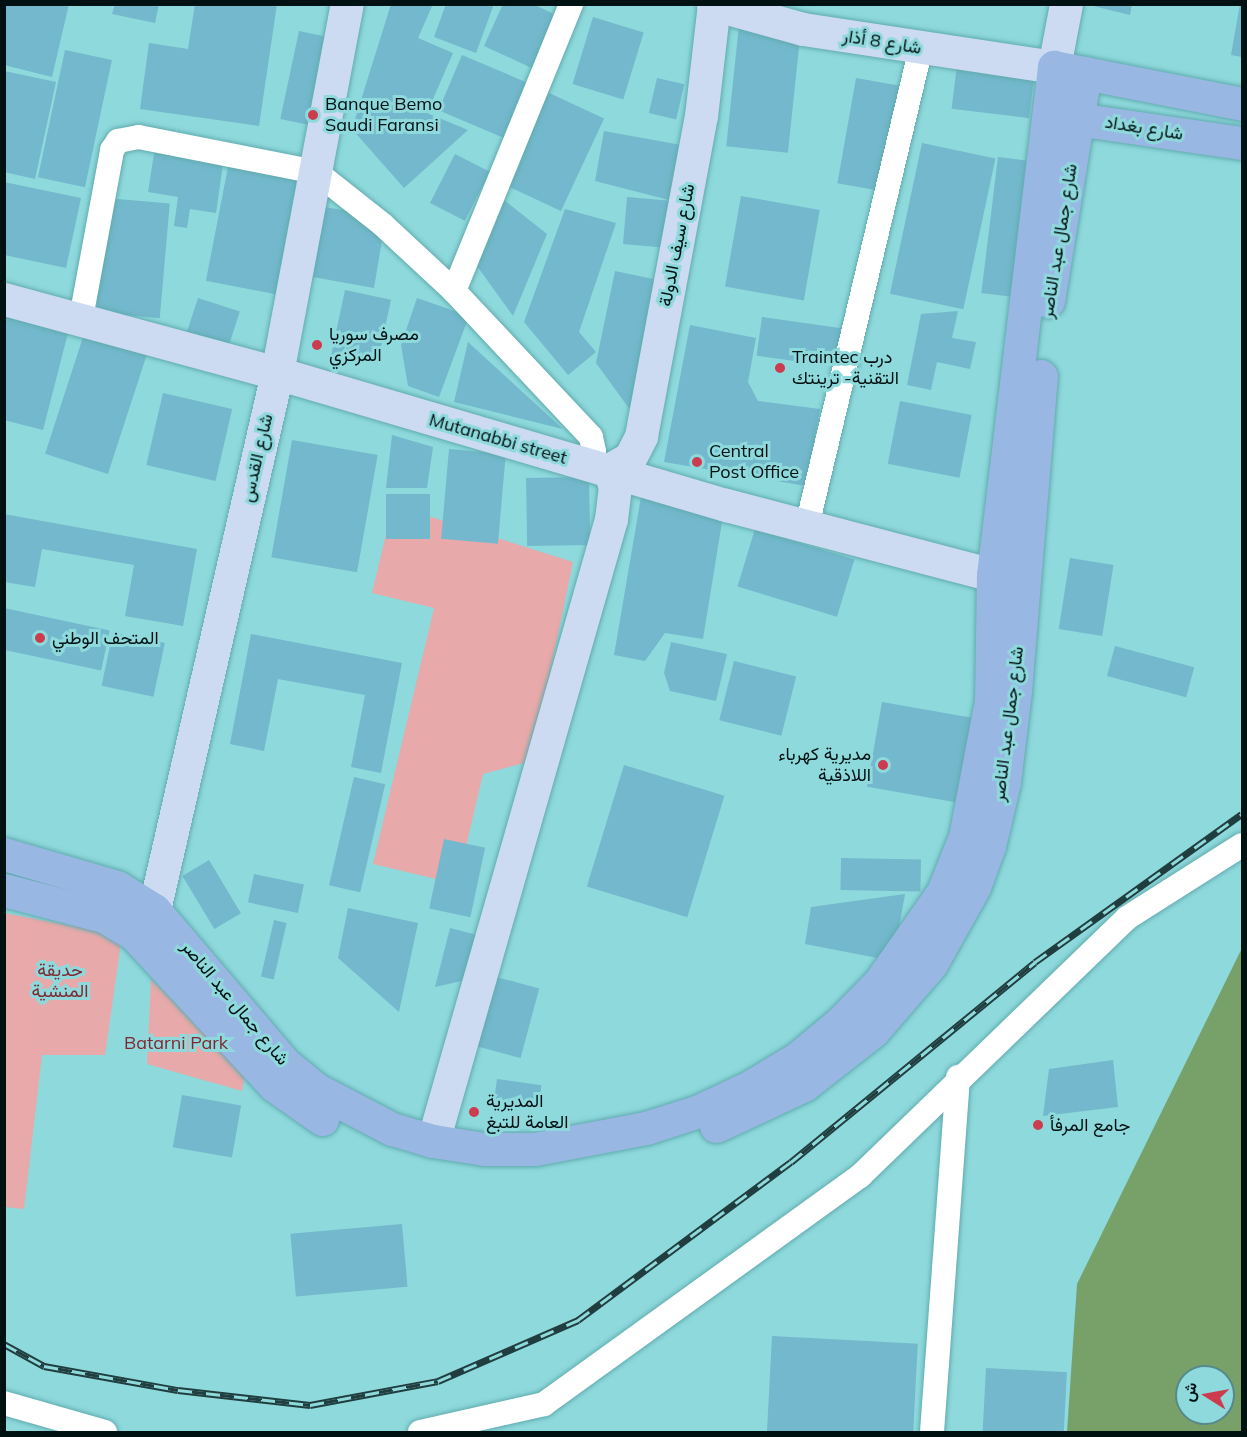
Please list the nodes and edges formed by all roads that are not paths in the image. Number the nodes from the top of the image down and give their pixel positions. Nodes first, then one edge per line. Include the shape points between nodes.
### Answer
1 (347, 4) edge
2 (571, 4) edge
3 (1066, 4) edge
4 (714, 5) edge
5 (921, 48) junction
6 (1069, 70) junction
7 (1242, 105) edge
8 (1045, 115) junction
9 (1079, 118) junction
10 (1242, 143) edge
11 (316, 172) junction
12 (454, 291) junction
13 (4, 299) edge
14 (81, 318) junction
15 (277, 373) junction
16 (597, 467) junction
17 (807, 526) junction
18 (993, 575) junction
19 (1242, 845) edge
20 (4, 854) edge
21 (117, 887) junction
22 (4, 890) edge
23 (154, 910) junction
24 (104, 916) junction
25 (958, 1077) junction
26 (433, 1141) junction
27 (4, 1403) edge
28 (105, 1432) edge
29 (420, 1432) edge
30 (932, 1432) edge

1 - 11 street, شارع القدس
2 - 12 street
3 - 6 street
4 - 5 street, شارع 8 أذار via 803,28
4 - 16 street, شارع سيف الدولة via 701,116 641,436 630,458
5 - 6 street, شارع 8 أذار
5 - 17 street
6 - 7 main road
6 - 8 main road, شارع جمال عبد الناصر
6 - 9 main road, شارع جمال عبد الناصر
8 - 9 main road, شارع بغداد
8 - 18 main road, شارع جمال عبد الناصر via 1016,400
9 - 10 main road, شارع بغداد
9 - 24 main road, شارع جمال عبد الناصر via 1048,304 1015,691 1004,782 989,846 954,927 931,964 873,1031 840,1059 765,1106 651,1149 587,1164 531,1169 474,1167 419,1157 365,1140 314,1115 274,1085 159,958 134,934
11 - 12 street via 383,225
11 - 14 street via 140,137 118,141 112,150
11 - 15 street, شارع القدس
12 - 16 street via 591,437
13 - 14 street, Mutanabbi street
14 - 15 street, Mutanabbi street
15 - 16 street, Mutanabbi street
15 - 23 street, شارع القدس
16 - 17 street, Mutanabbi street
16 - 26 street via 615,487 611,519
17 - 18 street, Mutanabbi street
18 - 26 main road, شارع جمال عبد الناصر via 992,701 965,837 943,892 914,937 880,982 841,1022 798,1058 750,1087 699,1111 646,1128 535,1149 484,1149
19 - 25 street via 1127,918
20 - 21 main road, شارع جمال عبد الناصر
21 - 23 main road, شارع جمال عبد الناصر
21 - 24 main road
22 - 24 main road, شارع جمال عبد الناصر
23 - 26 main road, شارع جمال عبد الناصر via 300,1076 354,1112
25 - 29 street via 860,1176 544,1404
25 - 30 street
27 - 28 street

